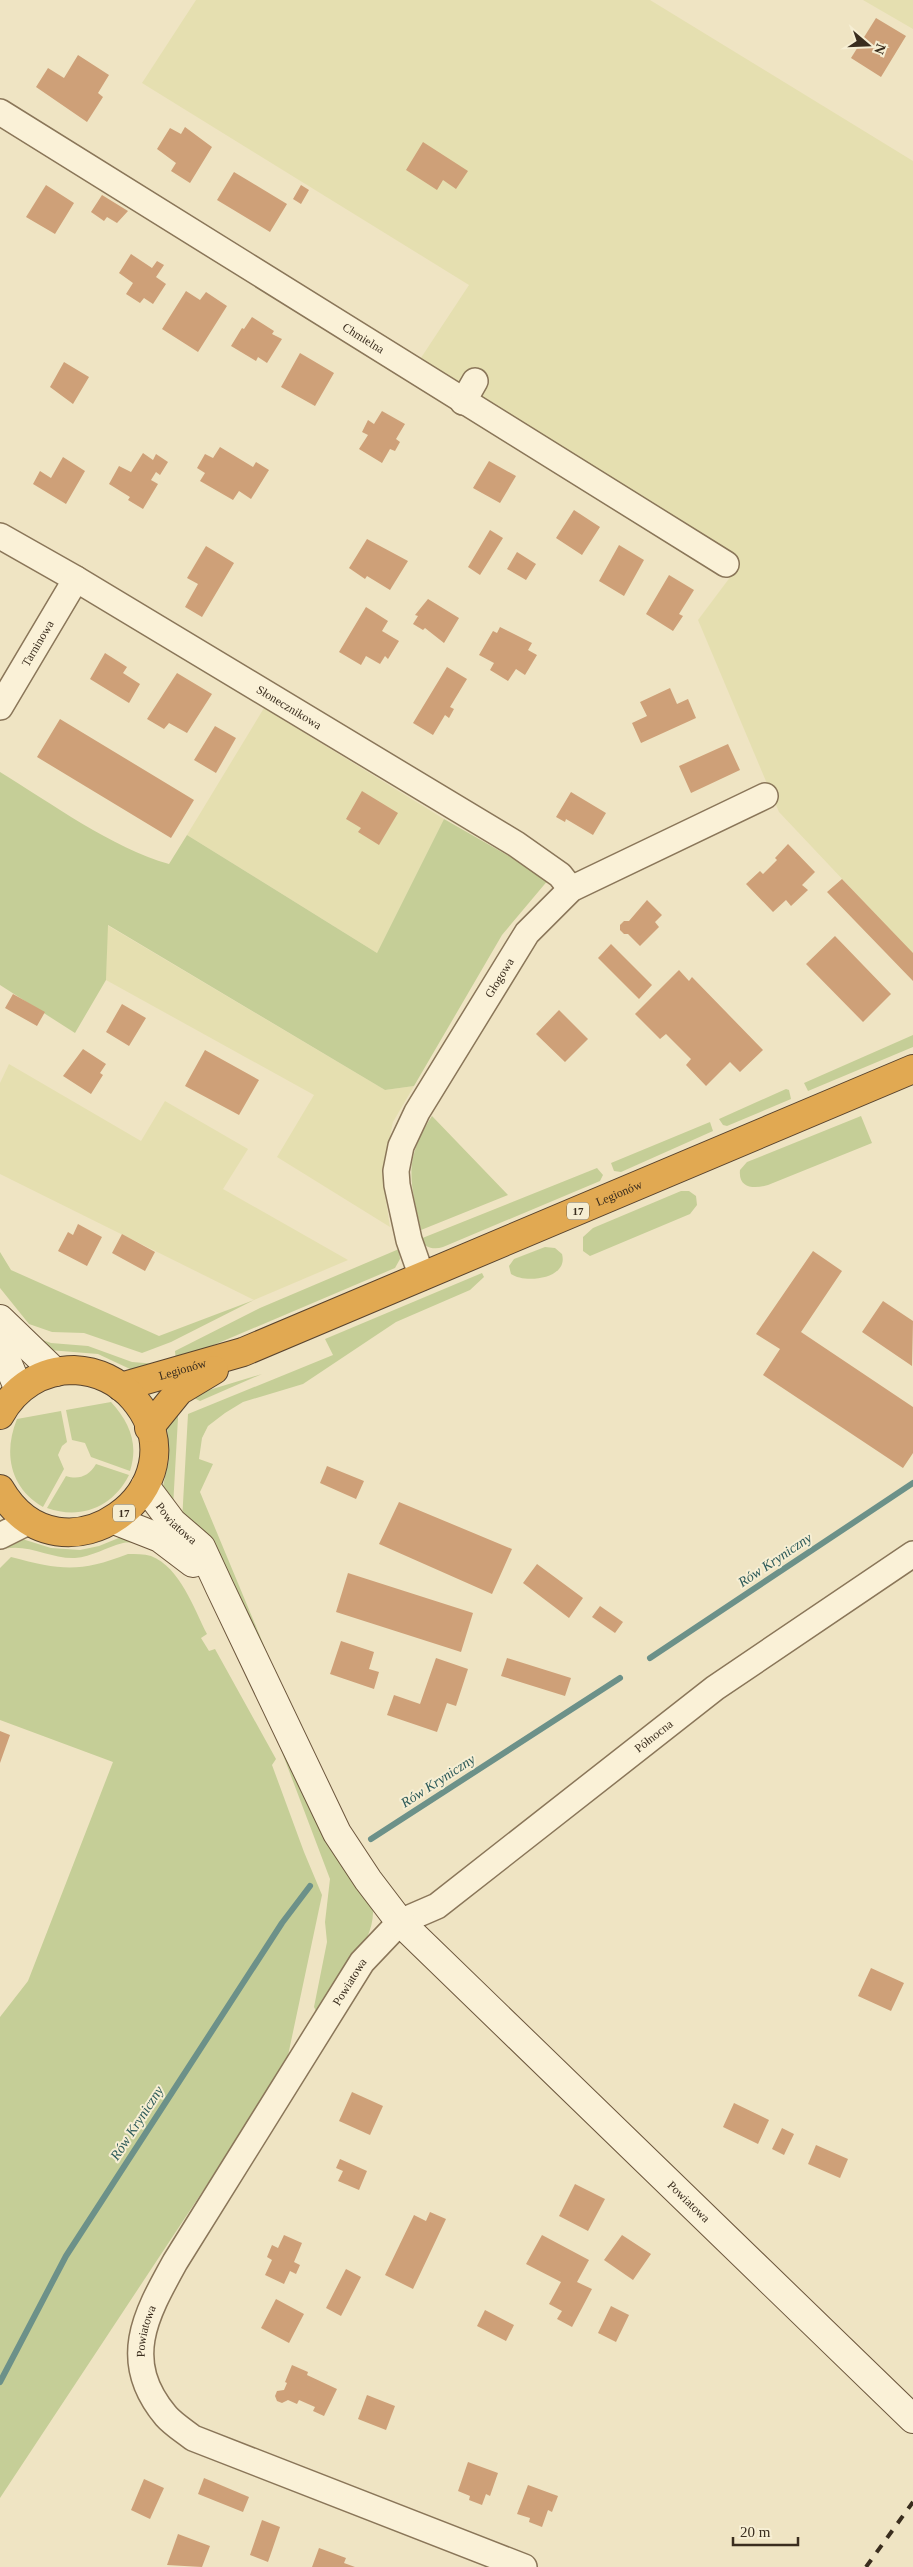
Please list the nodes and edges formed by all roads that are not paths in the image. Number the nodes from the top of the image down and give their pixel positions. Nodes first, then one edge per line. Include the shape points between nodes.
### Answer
1 (0, 112) edge
2 (0, 536) edge
3 (726, 564) dead end
4 (76, 579) junction
5 (0, 707) edge
6 (765, 796) dead end
7 (570, 889) junction
8 (913, 1069) edge
9 (422, 1277) junction
10 (0, 1319) edge
11 (0, 1345) edge
12 (243, 1352) junction
13 (55, 1372) junction
14 (121, 1387) junction
15 (19, 1390) junction
16 (0, 1414) edge
17 (150, 1428) junction
18 (145, 1486) junction
19 (1, 1494) edge
20 (114, 1520) junction
21 (30, 1521) junction
22 (0, 1536) edge
23 (913, 1554) edge
24 (220, 1588) junction
25 (400, 1922) junction
26 (912, 2418) edge
27 (524, 2567) edge

1 - 3 street, Chmielna via 469,392
2 - 4 street, Słonecznikowa
4 - 5 street, Tarninowa
4 - 7 street, Słonecznikowa via 516,844 560,875
6 - 7 street, Głogowa
7 - 9 street, Głogowa via 538,920 518,946 406,1134 396,1171 397,1185 409,1240
8 - 9 highway, Legionów / 17
9 - 12 highway, Legionów / 17
10 - 13 main road
11 - 15 main road
12 - 14 highway, Legionów / 17
12 - 17 highway, Legionów / 17 via 179,1391
13 - 14 highway, 17 via 90,1372
13 - 15 highway, 17
14 - 17 highway, 17 via 141,1408
15 - 16 highway, 17
17 - 18 highway, 17 via 153,1457
18 - 20 highway, 17 via 132,1506
18 - 24 main road, Powiatowa via 172,1522 201,1547
19 - 21 highway, 17
20 - 21 highway, 17 via 92,1530 76,1532 52,1530
20 - 24 main road, Powiatowa via 160,1538 185,1555
21 - 22 street
23 - 25 street, Północna via 714,1688 437,1906
24 - 25 main road, Powiatowa via 337,1833
25 - 26 main road, Powiatowa
25 - 27 street, Powiatowa via 362,1962 175,2262 154,2300 141,2334 141,2362 148,2391 166,2417 192,2438

